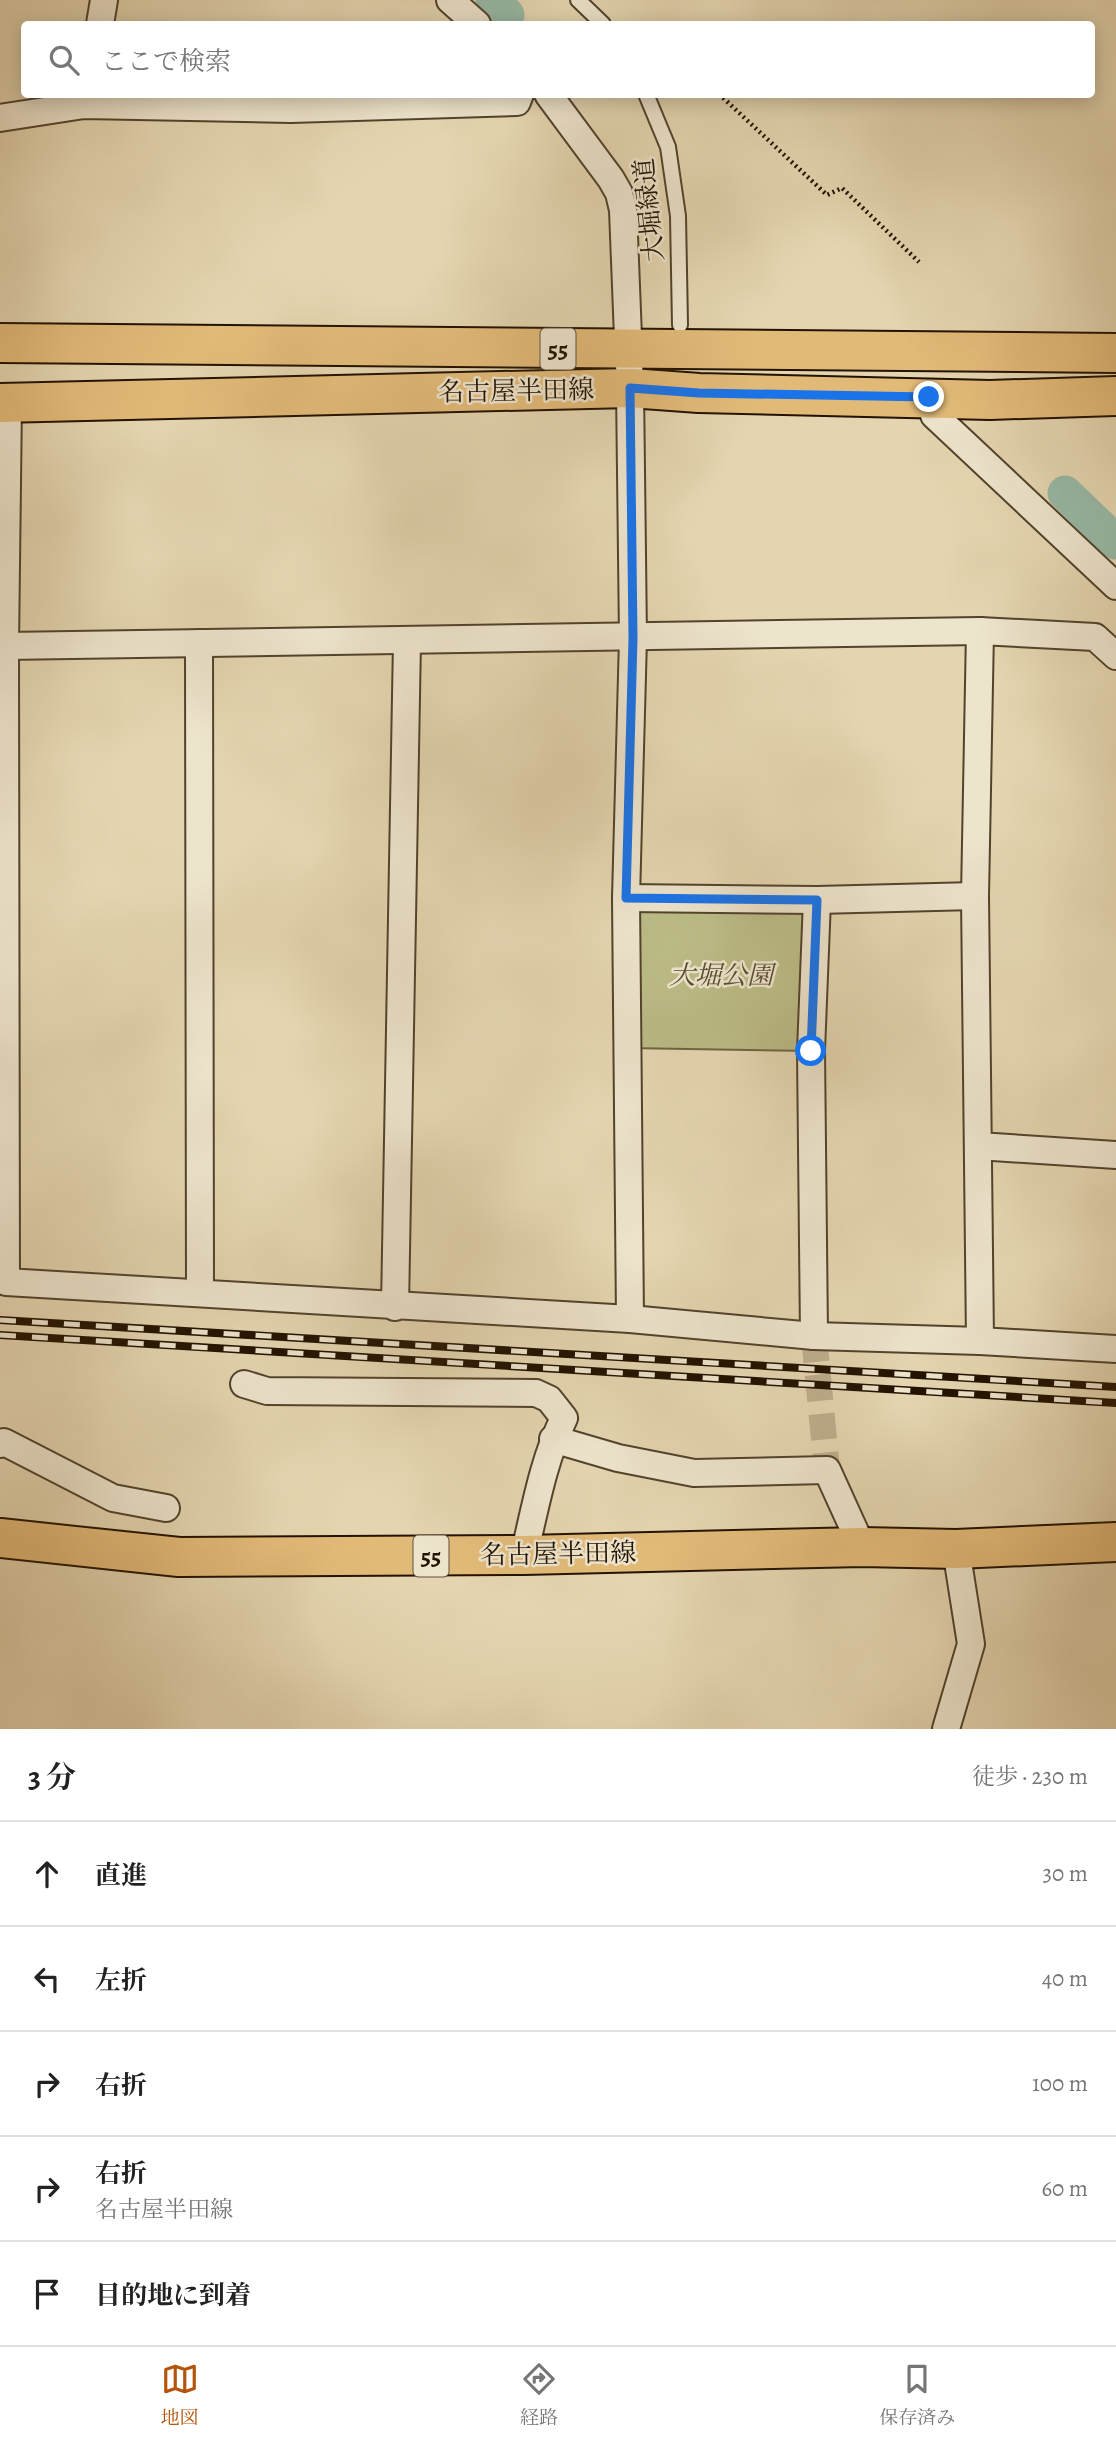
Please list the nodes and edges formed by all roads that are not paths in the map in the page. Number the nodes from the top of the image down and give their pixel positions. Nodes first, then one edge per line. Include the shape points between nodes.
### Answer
1 (104, 0) edge
2 (450, 0) edge
3 (579, 0) edge
4 (100, 21) edge
5 (474, 21) edge
6 (600, 21) edge
7 (518, 98) edge
8 (551, 98) edge
9 (648, 98) edge
10 (85, 100) edge
11 (0, 118) edge
12 (680, 325) dead end
13 (0, 343) edge
14 (628, 350) junction
15 (1116, 353) edge
16 (630, 388) junction
17 (1116, 396) edge
18 (929, 397) junction
19 (4, 402) edge
20 (1116, 586) edge
21 (980, 631) junction
22 (633, 638) junction
23 (407, 641) junction
24 (199, 643) junction
25 (5, 646) junction
26 (1116, 656) edge
27 (975, 896) junction
28 (626, 898) junction
29 (817, 900) junction
30 (978, 1146) junction
31 (1116, 1155) edge
32 (200, 1293) junction
33 (396, 1307) junction
34 (630, 1319) junction
35 (814, 1336) junction
36 (980, 1341) junction
37 (1116, 1349) edge
38 (244, 1384) dead end
39 (553, 1439) junction
40 (0, 1444) edge
41 (166, 1508) dead end
42 (0, 1538) edge
43 (1116, 1542) edge
44 (862, 1547) junction
45 (956, 1549) junction
46 (524, 1556) junction
47 (946, 1729) edge

1 - 4 street
2 - 5 street
3 - 6 lane
7 - 10 street via 517,102 291,109
8 - 14 street via 619,193
9 - 12 lane, 大堀緑道 via 668,147 677,216
10 - 11 street
13 - 14 main road, 名古屋半田線 / 55
14 - 15 main road, 名古屋半田線 / 55
14 - 16 street
16 - 18 main road, 名古屋半田線 / 55
16 - 19 main road, 名古屋半田線 / 55
16 - 22 street
17 - 18 main road, 名古屋半田線 / 55
18 - 20 street via 934,415
19 - 25 street
21 - 22 street
21 - 26 street via 1095,637
21 - 27 street
22 - 23 street
22 - 28 street
23 - 24 street
23 - 33 street
24 - 25 street
24 - 32 street
25 - 32 street via 6,1282
27 - 29 street
27 - 30 street
28 - 29 street
28 - 34 street
29 - 35 street via 811,1051
30 - 31 street
30 - 36 street
32 - 33 street
33 - 34 street
34 - 35 street
35 - 36 street
36 - 37 street
38 - 39 street via 267,1391 536,1393 549,1399 564,1418
39 - 44 street via 694,1473 827,1470
39 - 46 street
40 - 41 street via 4,1442 113,1498
42 - 46 main road, 名古屋半田線 / 55 via 180,1557
43 - 45 main road, 名古屋半田線 / 55
44 - 45 main road, 名古屋半田線 / 55
44 - 46 main road, 名古屋半田線 / 55
45 - 47 street via 971,1644

